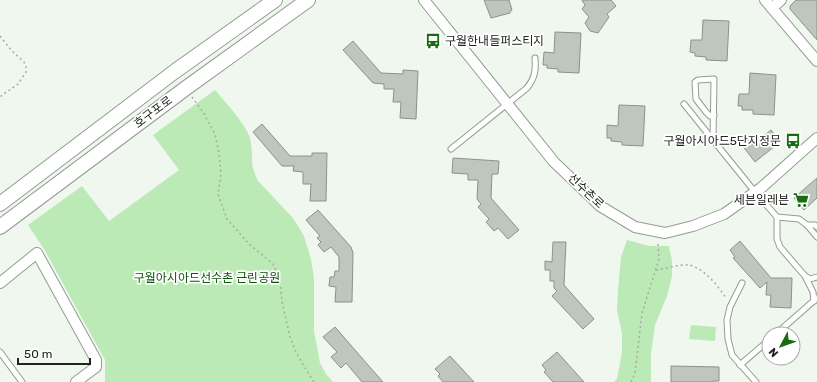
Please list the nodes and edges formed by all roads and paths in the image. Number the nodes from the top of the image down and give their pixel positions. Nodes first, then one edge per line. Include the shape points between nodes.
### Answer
1 (275, 0) edge
2 (308, 0) edge
3 (424, 0) edge
4 (765, 0) edge
5 (781, 0) edge
6 (772, 8) junction
7 (0, 36) edge
8 (534, 58) dead end
9 (817, 61) edge
10 (186, 88) junction
11 (0, 99) edge
12 (508, 104) junction
13 (684, 104) dead end
14 (714, 115) junction
15 (817, 138) edge
16 (713, 140) junction
17 (451, 149) dead end
18 (755, 192) junction
19 (0, 204) edge
20 (777, 217) junction
21 (807, 225) junction
22 (0, 227) edge
23 (817, 227) edge
24 (657, 231) junction
25 (817, 237) edge
26 (656, 270) junction
27 (805, 276) junction
28 (817, 277) edge
29 (0, 282) edge
30 (742, 283) dead end
31 (816, 300) edge
32 (731, 304) junction
33 (785, 326) edge
34 (761, 347) edge
35 (0, 352) edge
36 (740, 365) junction
37 (82, 380) edge
38 (22, 382) edge
39 (314, 382) edge
40 (631, 382) edge
41 (756, 382) edge

1 - 19 main road, 호구포로 via 174,72
2 - 10 main road, 호구포로
3 - 12 street, 선수촌로
4 - 6 street
5 - 6 street
6 - 9 street
7 - 11 path via 26,67 26,72 18,84
8 - 12 lane via 535,76 532,83
10 - 22 main road, 호구포로
10 - 39 path via 215,134 221,174 218,194 227,219 248,243 273,264 280,279 290,337
12 - 17 lane
12 - 24 street, 선수촌로 via 554,162 600,206 635,227
13 - 16 lane
14 - 14 lane via 714,79 698,80 695,82 696,99 710,116
14 - 16 lane
15 - 18 street, 선수촌로
16 - 18 lane
18 - 20 lane
18 - 24 street, 선수촌로 via 724,214 699,224 665,233
20 - 21 lane via 799,219
20 - 27 lane via 777,239 780,247
21 - 23 lane
21 - 25 lane
24 - 26 path via 659,259
26 - 32 path via 684,265 695,267 713,281
26 - 40 path via 642,313 635,372
27 - 28 lane
27 - 31 lane
29 - 37 street via 37,253 96,360 96,367
30 - 32 lane
31 - 33 lane
32 - 36 lane via 727,320 728,339 732,355
34 - 36 lane
35 - 38 lane
36 - 41 lane

